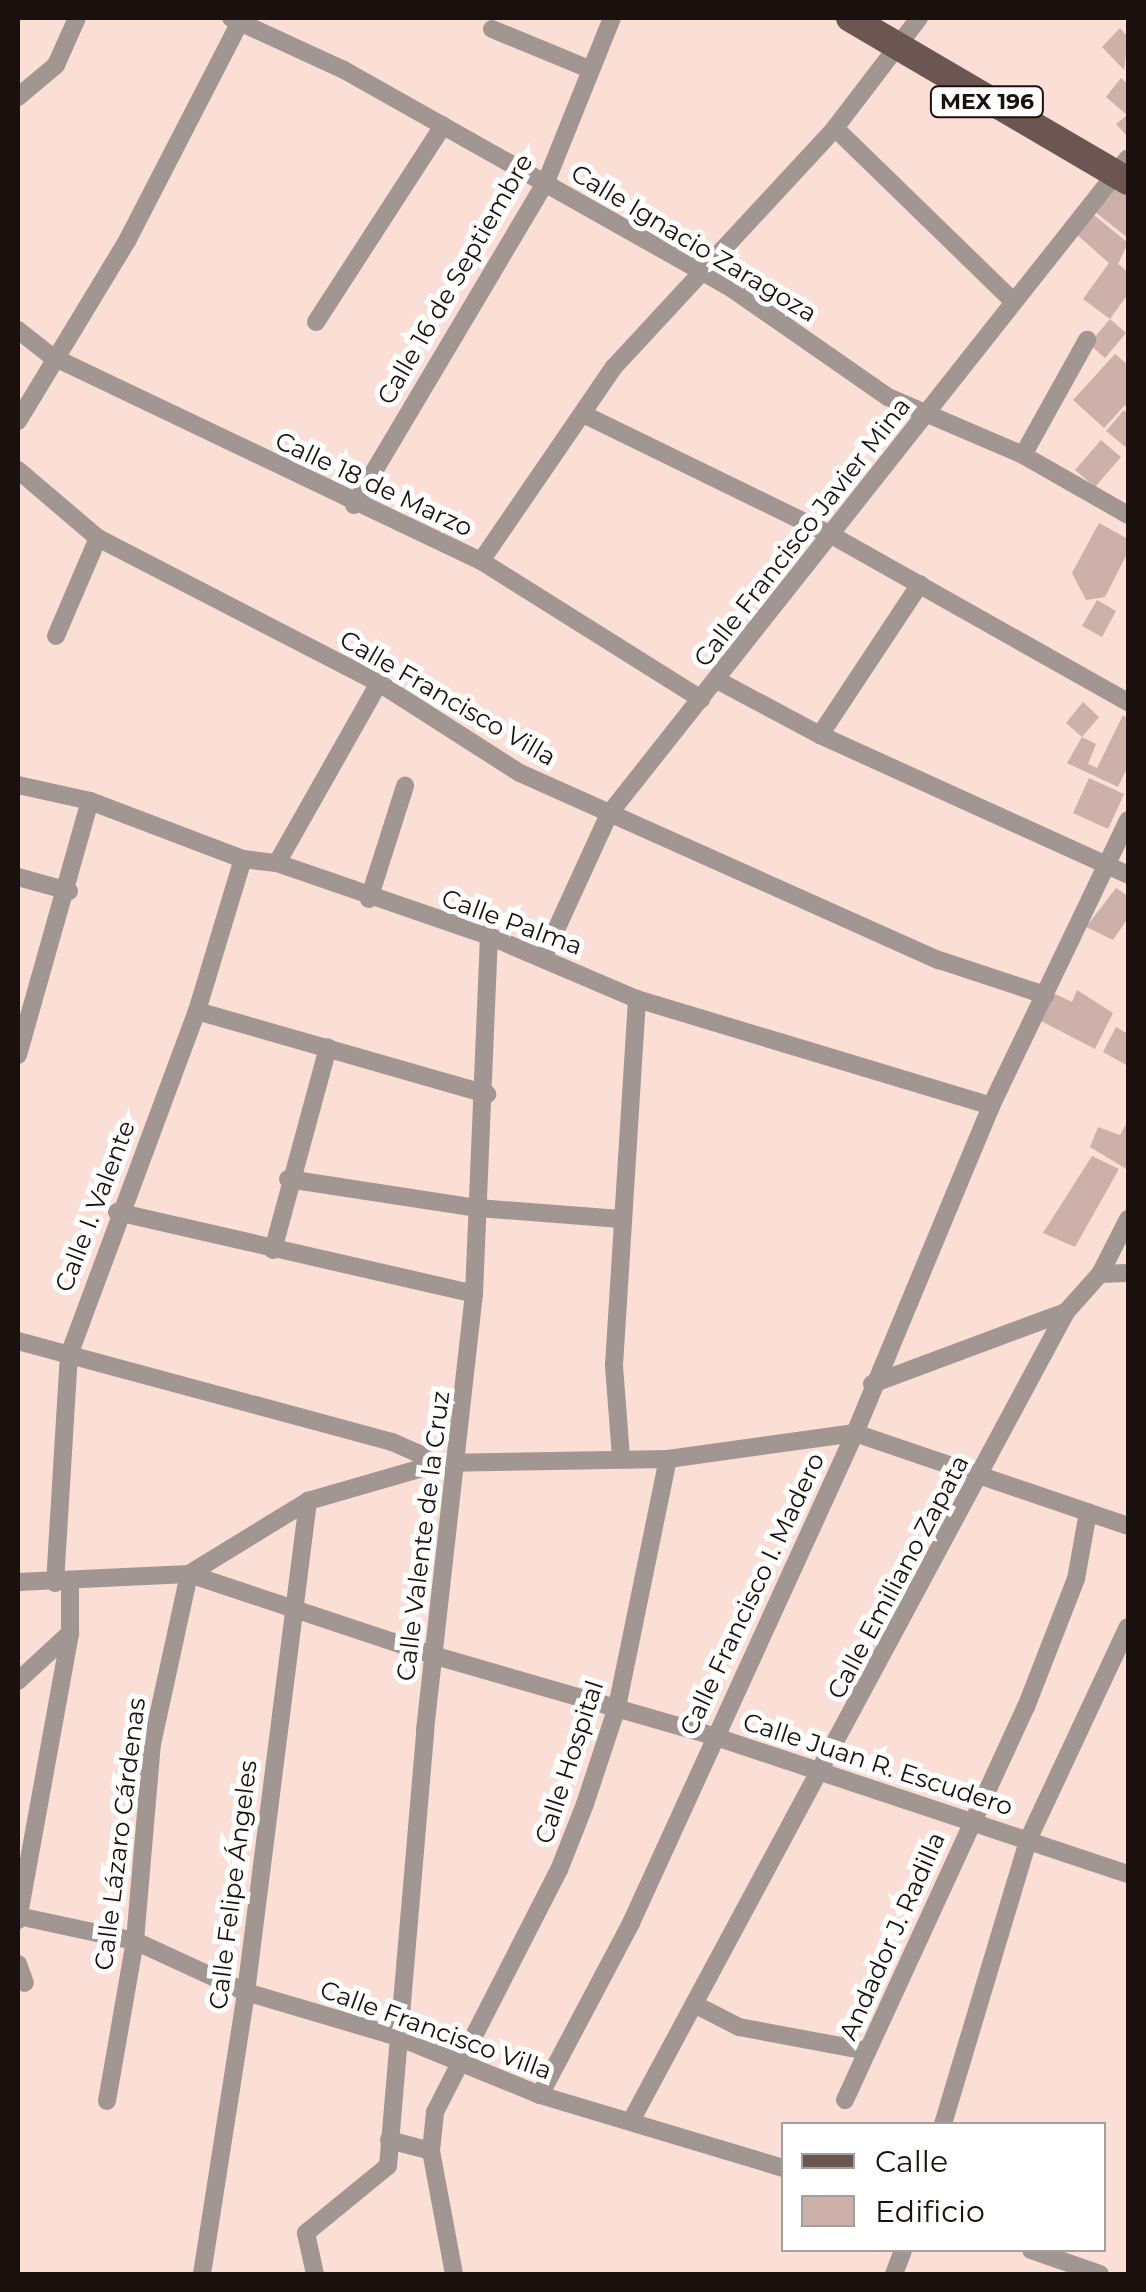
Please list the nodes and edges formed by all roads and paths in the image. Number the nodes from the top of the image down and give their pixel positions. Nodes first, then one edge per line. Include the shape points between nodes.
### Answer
1 (77, 18) edge
2 (612, 18) edge
3 (850, 18) edge
4 (919, 18) edge
5 (238, 19) edge
6 (492, 30) dead end
7 (895, 46) junction
8 (588, 70) junction
9 (18, 97) edge
10 (443, 126) junction
11 (835, 128) junction
12 (1124, 170) edge
13 (546, 182) junction
14 (702, 274) junction
15 (1012, 299) junction
16 (316, 322) dead end
17 (18, 330) edge
18 (1086, 340) dead end
19 (51, 356) junction
20 (929, 412) junction
21 (583, 414) junction
22 (18, 421) edge
23 (1023, 455) junction
24 (18, 470) edge
25 (354, 504) junction
26 (1128, 515) edge
27 (833, 536) junction
28 (98, 538) junction
29 (481, 562) junction
30 (920, 584) junction
31 (56, 636) dead end
32 (717, 680) junction
33 (379, 683) junction
34 (702, 700) junction
35 (1128, 702) edge
36 (820, 734) junction
37 (18, 785) edge
38 (405, 786) dead end
39 (90, 801) junction
40 (609, 814) junction
41 (1128, 820) edge
42 (243, 859) junction
43 (277, 864) junction
44 (1107, 865) junction
45 (1128, 875) edge
46 (18, 877) edge
47 (69, 891) junction
48 (370, 899) junction
49 (489, 936) junction
50 (544, 956) junction
51 (1045, 995) junction
52 (637, 999) junction
53 (197, 1012) junction
54 (328, 1047) junction
55 (18, 1055) edge
56 (487, 1094) junction
57 (991, 1106) junction
58 (288, 1179) junction
59 (478, 1208) junction
60 (117, 1212) junction
61 (621, 1219) junction
62 (1128, 1219) edge
63 (272, 1250) junction
64 (1128, 1273) edge
65 (1100, 1274) junction
66 (474, 1294) junction
67 (1066, 1312) junction
68 (18, 1341) edge
69 (69, 1355) junction
70 (872, 1384) junction
71 (855, 1433) junction
72 (622, 1458) junction
73 (668, 1458) junction
74 (440, 1463) junction
75 (460, 1463) junction
76 (984, 1472) junction
77 (308, 1501) junction
78 (1088, 1512) junction
79 (1128, 1526) edge
80 (189, 1574) junction
81 (18, 1582) edge
82 (62, 1583) junction
83 (293, 1609) junction
84 (1128, 1626) edge
85 (70, 1633) junction
86 (436, 1656) junction
87 (18, 1681) edge
88 (617, 1707) junction
89 (713, 1736) junction
90 (821, 1773) junction
91 (971, 1822) junction
92 (1028, 1840) junction
93 (1128, 1874) edge
94 (18, 1917) edge
95 (135, 1941) junction
96 (18, 1964) edge
97 (25, 1984) dead end
98 (246, 1992) junction
99 (694, 2004) junction
100 (398, 2037) junction
101 (867, 2051) junction
102 (461, 2060) junction
103 (540, 2096) junction
104 (845, 2100) dead end
105 (107, 2101) dead end
106 (631, 2122) junction
107 (944, 2122) edge
108 (389, 2140) junction
109 (430, 2151) junction
110 (781, 2167) edge
111 (1037, 2252) edge
112 (202, 2274) edge
113 (315, 2274) edge
114 (454, 2274) edge
115 (1100, 2274) edge

1 - 9 street via 56,65
2 - 8 street, Calle 16 de Septiembre
3 - 7 main road, MEX 196
4 - 7 street
5 - 10 street, Calle Ignacio Zaragoza
5 - 19 street via 127,240
6 - 8 street
7 - 11 street
7 - 12 main road, MEX 196
8 - 13 street, Calle 16 de Septiembre
10 - 13 street, Calle Ignacio Zaragoza
10 - 16 street
11 - 14 street
11 - 15 street
12 - 15 street, Calle Francisco Javier Mina
13 - 14 street, Calle Ignacio Zaragoza
13 - 25 street, Calle 16 de Septiembre
14 - 20 street, Calle Ignacio Zaragoza via 888,396
14 - 21 street via 614,367
15 - 20 street, Calle Francisco Javier Mina
17 - 19 street, Calle 18 de Marzo
18 - 23 street
19 - 22 street
19 - 25 street, Calle 18 de Marzo
20 - 23 street, Calle Ignacio Zaragoza
20 - 27 street, Calle Francisco Javier Mina
21 - 27 street
21 - 29 street
23 - 26 street, Calle Ignacio Zaragoza
24 - 28 street, Calle Francisco Villa
25 - 29 street, Calle 18 de Marzo
27 - 30 street
27 - 32 street, Calle Francisco Javier Mina
28 - 31 street
28 - 33 street, Calle Francisco Villa
29 - 34 street, Calle 18 de Marzo
30 - 35 street
30 - 36 street
32 - 34 street, Calle Francisco Javier Mina
32 - 36 street
33 - 40 street, Calle Francisco Villa via 520,773
33 - 43 street
34 - 40 street, Calle Francisco Javier Mina
36 - 44 street
37 - 39 street, Calle Palma
38 - 48 street
39 - 42 street, Calle Palma
39 - 47 street
40 - 50 street, Calle Francisco Javier Mina
40 - 51 street, Calle Francisco Villa via 939,960
41 - 44 street, Calle Francisco I. Madero
42 - 43 street, Calle Palma
42 - 53 street, Calle I. Valente
43 - 48 street, Calle Palma
44 - 45 street
44 - 51 street, Calle Francisco I. Madero
46 - 47 street
47 - 55 street
48 - 49 street, Calle Palma
49 - 50 street, Calle Palma
49 - 56 street, Calle Valente de la Cruz
50 - 52 street, Calle Palma
51 - 57 street, Calle Francisco I. Madero
52 - 57 street, Calle Palma
52 - 61 street
53 - 54 street
53 - 60 street, Calle I. Valente
54 - 56 street
54 - 58 street
56 - 59 street, Calle Valente de la Cruz
57 - 70 street, Calle Francisco I. Madero
58 - 59 street
58 - 63 street
59 - 61 street
59 - 66 street, Calle Valente de la Cruz
60 - 63 street
60 - 69 street, Calle I. Valente
61 - 72 street via 614,1366
62 - 65 street, Calle Emiliano Zapata
63 - 66 street
64 - 65 street
65 - 67 street, Calle Emiliano Zapata
66 - 75 street, Calle Valente de la Cruz
67 - 70 street
67 - 76 street, Calle Emiliano Zapata
68 - 69 street
69 - 74 street via 392,1442
69 - 82 street, Calle I. Valente
70 - 71 street, Calle Francisco I. Madero
71 - 73 street
71 - 76 street
71 - 89 street, Calle Francisco I. Madero
72 - 73 street
72 - 75 street
73 - 88 street, Calle Hospital
74 - 75 street
74 - 77 street
75 - 86 street, Calle Valente de la Cruz
76 - 78 street
76 - 90 street, Calle Emiliano Zapata
77 - 80 street
77 - 83 street, Calle Felipe Ángeles
78 - 79 street
78 - 91 street, Andador J. Radilla via 1076,1579
80 - 82 street, Calle Juan R. Escudero
80 - 83 street, Calle Juan R. Escudero
80 - 95 street, Calle Lázaro Cárdenas via 152,1744
81 - 82 street, Calle Juan R. Escudero
82 - 85 street, Calle I. Valente
83 - 86 street, Calle Juan R. Escudero
83 - 98 street, Calle Felipe Ángeles
84 - 92 street
85 - 87 street
85 - 94 street, Calle I. Valente
86 - 88 street, Calle Juan R. Escudero
86 - 100 street, Calle Valente de la Cruz
88 - 89 street, Calle Juan R. Escudero
88 - 102 street, Calle Hospital via 559,1870
89 - 90 street, Calle Juan R. Escudero
89 - 103 street, Calle Francisco I. Madero via 631,1923
90 - 91 street, Calle Juan R. Escudero
90 - 99 street, Calle Emiliano Zapata
91 - 92 street, Calle Juan R. Escudero
91 - 101 street, Andador J. Radilla
92 - 93 street, Calle Juan R. Escudero
92 - 107 street
94 - 95 street, Calle Francisco Villa
95 - 98 street, Calle Francisco Villa
95 - 105 street, Calle Lázaro Cárdenas
96 - 97 street
98 - 100 street, Calle Francisco Villa
98 - 112 street, Calle Felipe Ángeles
99 - 101 street via 740,2026
99 - 106 street, Calle Emiliano Zapata
100 - 102 street, Calle Francisco Villa
100 - 108 street, Calle Valente de la Cruz
101 - 104 street, Andador J. Radilla
102 - 103 street, Calle Francisco Villa
102 - 109 street, Calle Hospital via 435,2112
103 - 106 street, Calle Francisco Villa
106 - 110 street, Calle Francisco Villa
108 - 109 street
108 - 113 street via 388,2166 306,2233
109 - 114 street
111 - 115 street

